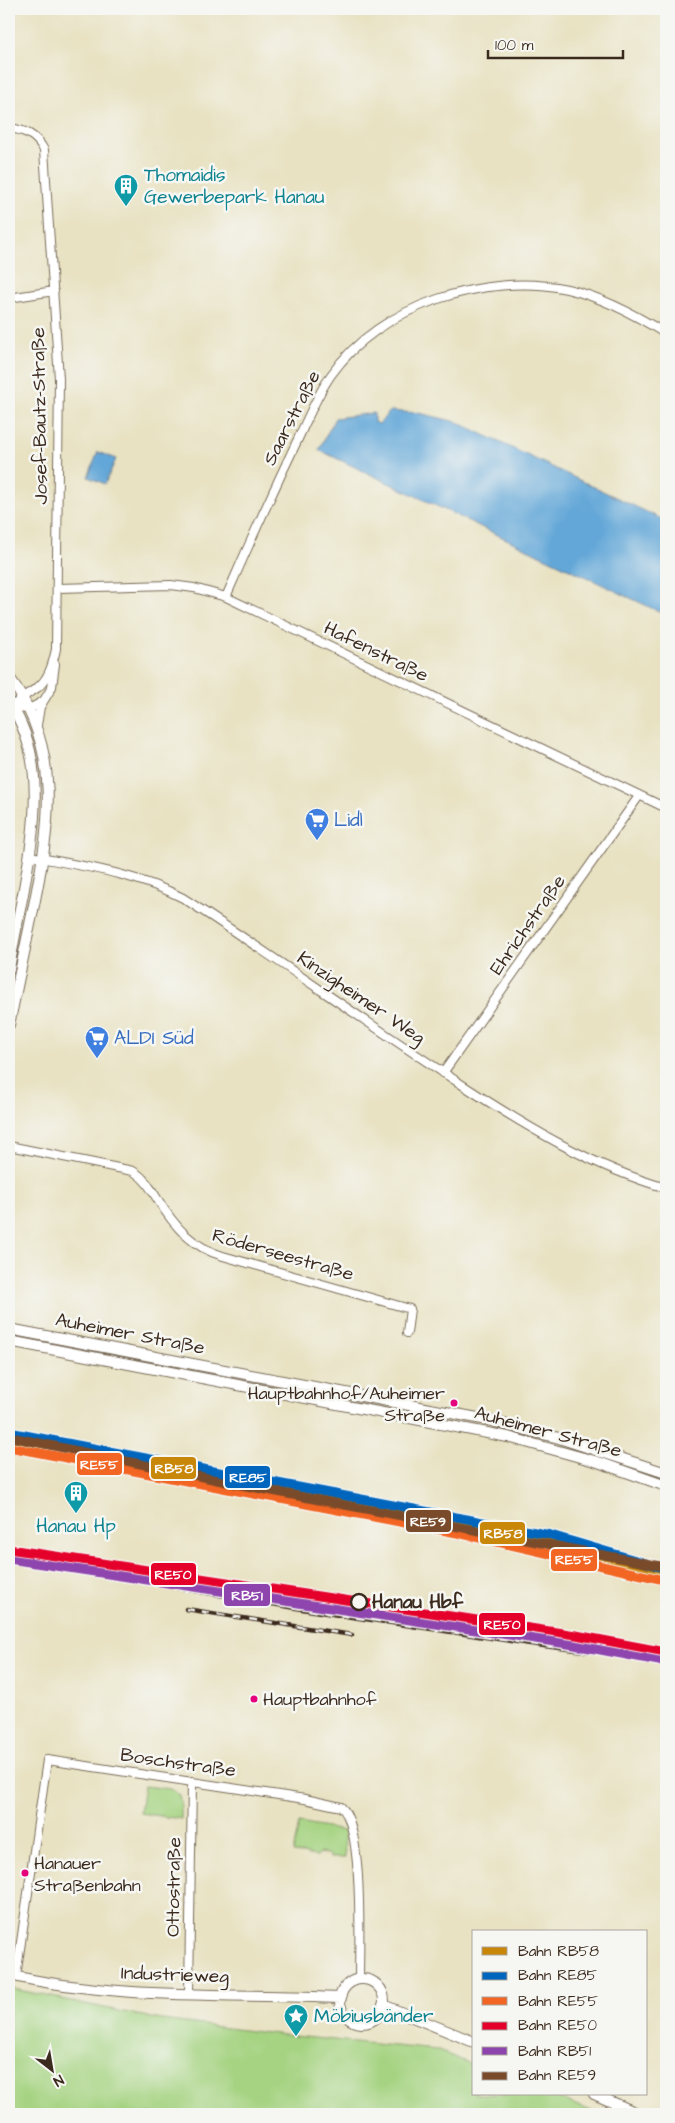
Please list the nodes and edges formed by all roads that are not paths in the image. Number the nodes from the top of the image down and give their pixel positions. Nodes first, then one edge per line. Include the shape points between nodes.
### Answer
1 (9, 128) edge
2 (54, 291) junction
3 (9, 298) edge
4 (666, 334) edge
5 (58, 588) junction
6 (226, 597) junction
7 (55, 652) junction
8 (9, 677) edge
9 (23, 697) junction
10 (42, 702) junction
11 (11, 705) edge
12 (29, 709) junction
13 (36, 725) junction
14 (639, 796) junction
15 (666, 808) edge
16 (30, 856) junction
17 (43, 858) junction
18 (9, 969) edge
19 (9, 1025) edge
20 (443, 1073) junction
21 (9, 1146) edge
22 (666, 1188) edge
23 (9, 1329) edge
24 (407, 1333) dead end
25 (9, 1341) edge
26 (245, 1374) junction
27 (242, 1386) junction
28 (666, 1473) edge
29 (666, 1486) edge
30 (192, 1780) junction
31 (12, 1976) edge
32 (359, 1980) junction
33 (189, 1994) junction
34 (340, 1998) junction
35 (384, 2005) junction
36 (472, 2041) edge
37 (598, 2096) edge
38 (639, 2114) edge

1 - 2 street, Josef-Bautz-Straße via 33,136 44,150
2 - 3 street
2 - 5 street, Josef-Bautz-Straße via 58,379
4 - 6 street, Saarstraße via 622,309 585,294 530,285 464,290 427,303 392,321 351,352 330,376 279,478
5 - 6 street, Hafenstraße via 171,585
5 - 7 street, Josef-Bautz-Straße
6 - 14 street, Hafenstraße
7 - 9 street, Josef-Bautz-Straße via 45,680
7 - 10 street via 52,687
8 - 9 main road
9 - 11 street, Josef-Bautz-Straße
9 - 12 main road
10 - 12 street
10 - 13 street
11 - 12 street
11 - 16 main road via 28,744 34,774 35,818
12 - 13 main road
13 - 17 main road via 45,756 48,786
14 - 15 street, Hafenstraße
14 - 20 street, Ehrichstraße
16 - 17 street, Kinzigheimer Weg
16 - 18 main road
17 - 19 main road
17 - 20 street, Kinzigheimer Weg via 129,876 183,898
20 - 22 street, Kinzigheimer Weg via 559,1144 608,1168
21 - 24 street, Röderseestraße via 133,1171 145,1181 174,1224 200,1247 410,1309
23 - 26 main road, Auheimer Straße
25 - 27 main road, Auheimer Straße
26 - 27 street
26 - 28 main road, Auheimer Straße via 502,1423
27 - 29 main road, Auheimer Straße via 508,1437 598,1462
30 - 31 street, Boschstraße via 47,1760
30 - 32 street, Boschstraße via 305,1798 336,1804 344,1809 355,1843
30 - 33 street, Ottostraße
31 - 33 main road, Industrieweg via 111,1991
32 - 34 main road via 344,1989
32 - 35 main road via 372,1982 378,1987
33 - 34 main road, Industrieweg
34 - 35 main road via 343,2013 356,2022 371,2021
35 - 36 main road
37 - 38 main road

